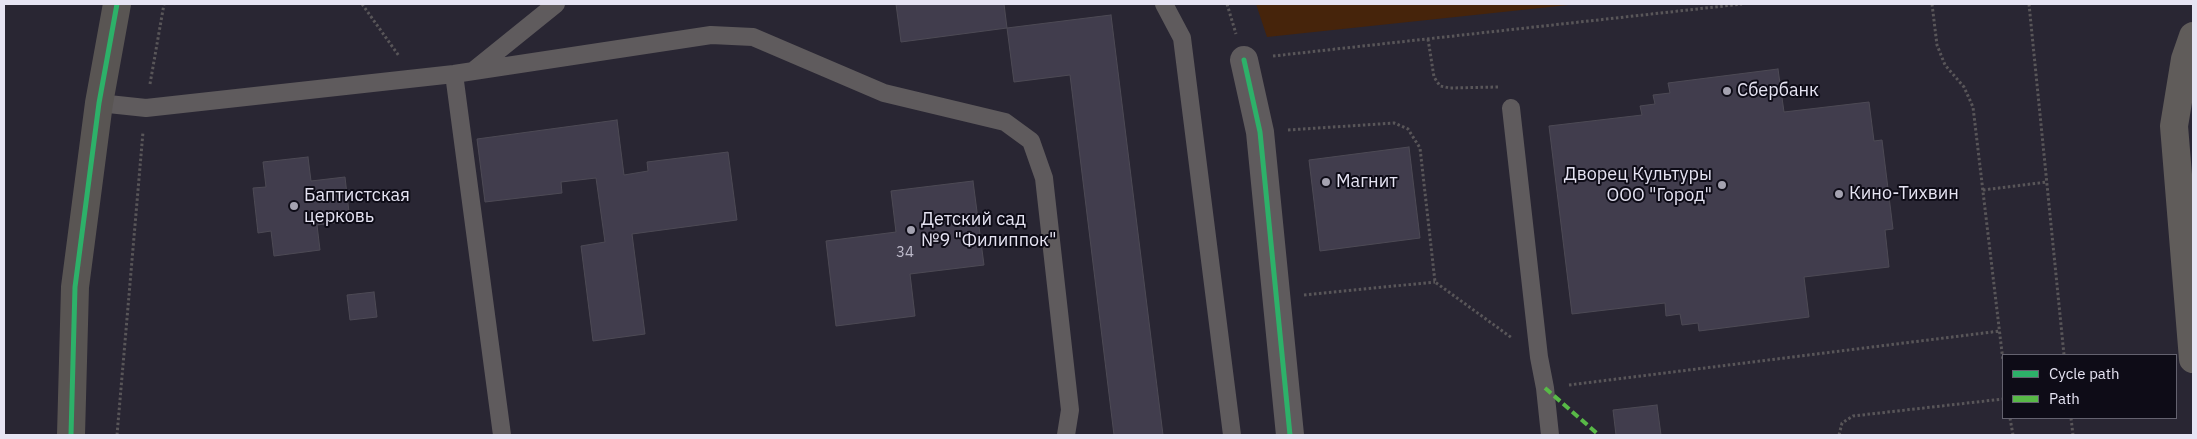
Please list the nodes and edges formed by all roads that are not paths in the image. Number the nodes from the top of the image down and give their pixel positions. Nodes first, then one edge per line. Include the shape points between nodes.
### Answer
1 (117, 4) edge
2 (556, 4) edge
3 (1164, 4) edge
4 (2193, 36) edge
5 (1244, 60) road end
6 (473, 71) junction
7 (454, 74) junction
8 (99, 103) junction
9 (1511, 108) road end
10 (2193, 359) edge
11 (71, 435) edge
12 (502, 435) edge
13 (1066, 435) edge
14 (1232, 435) edge
15 (1290, 435) edge
16 (1550, 435) edge

1 - 8 street
2 - 6 lane
3 - 14 lane via 1182,38
4 - 10 main road via 2185,59 2174,126
5 - 15 street via 1260,132
6 - 7 lane
6 - 13 lane via 710,35 753,37 884,93 1005,122 1031,141 1044,178 1070,410
7 - 8 lane via 146,108
7 - 12 lane
8 - 11 street via 75,287
9 - 16 lane

